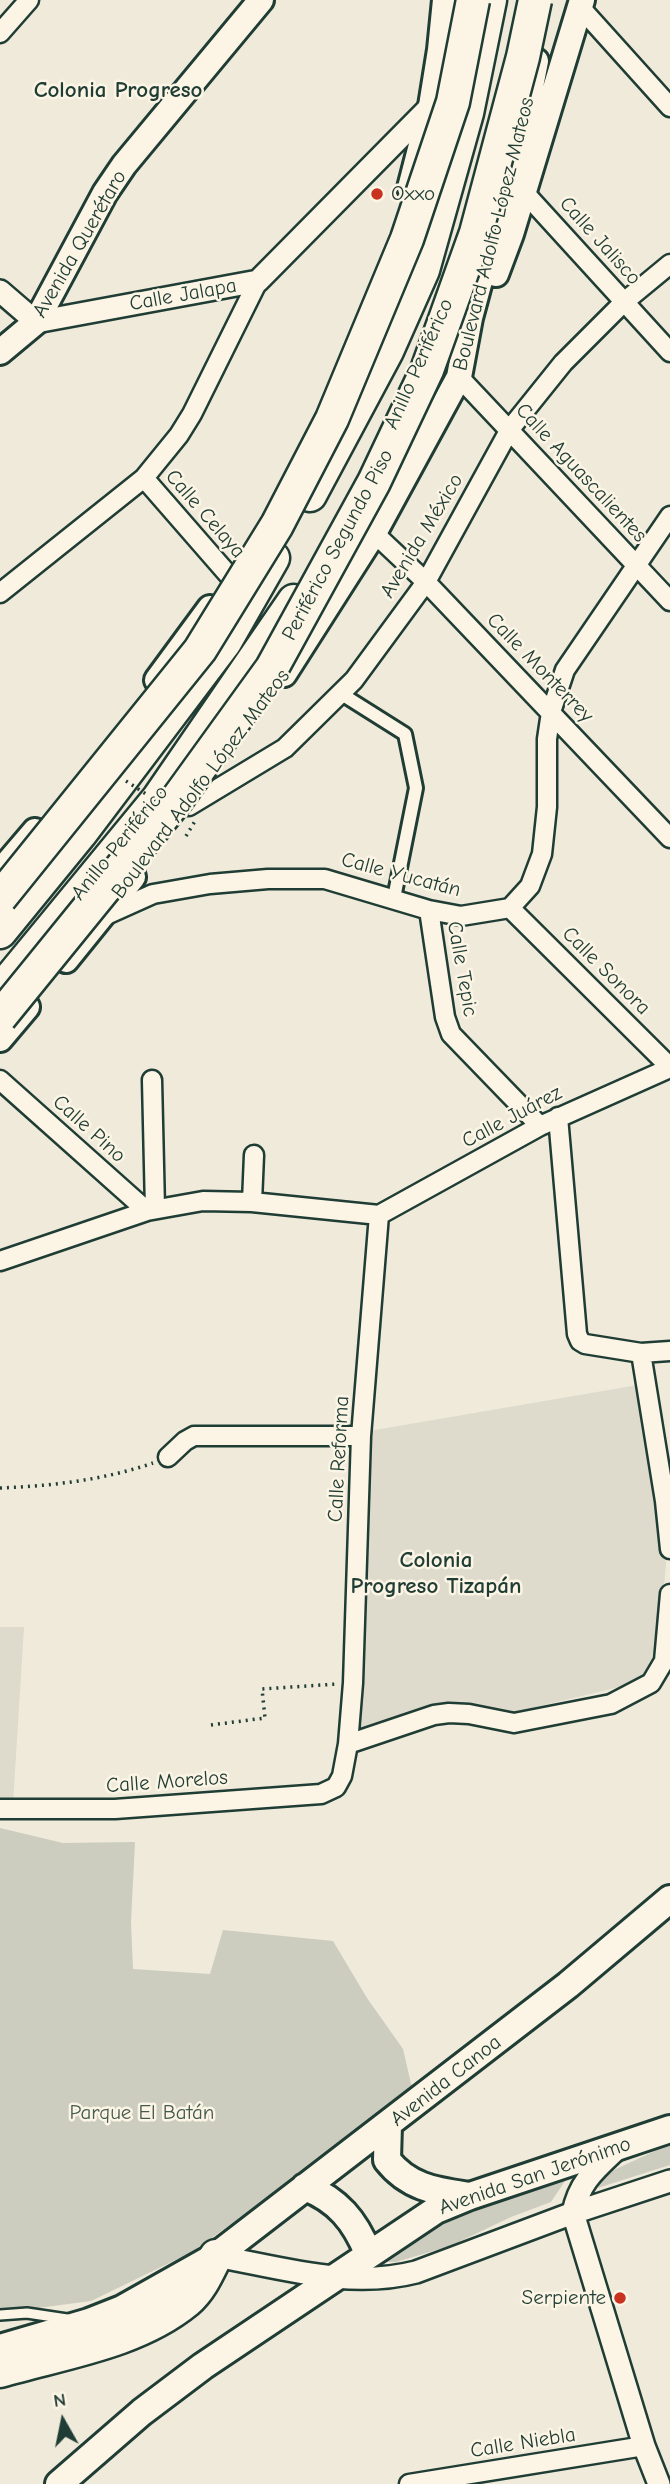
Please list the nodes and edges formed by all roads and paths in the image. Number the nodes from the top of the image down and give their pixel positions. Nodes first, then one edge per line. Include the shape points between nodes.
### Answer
1 (29, 0) edge
2 (445, 0) edge
3 (473, 0) edge
4 (490, 0) edge
5 (524, 0) edge
6 (535, 0) edge
7 (547, 0) edge
8 (257, 2) edge
9 (579, 2) edge
10 (0, 33) edge
11 (431, 106) junction
12 (670, 107) edge
13 (524, 192) junction
14 (670, 264) edge
15 (258, 281) junction
16 (0, 291) edge
17 (624, 302) junction
18 (36, 322) junction
19 (0, 352) edge
20 (670, 352) edge
21 (459, 377) junction
22 (510, 429) junction
23 (145, 478) junction
24 (670, 516) edge
25 (374, 533) junction
26 (636, 566) junction
27 (232, 579) junction
28 (426, 582) junction
29 (0, 593) edge
30 (670, 601) edge
31 (340, 693) junction
32 (551, 712) junction
33 (124, 780) dead end
34 (153, 799) dead end
35 (192, 814) junction
36 (176, 829) dead end
37 (670, 838) edge
38 (0, 872) edge
39 (0, 898) edge
40 (394, 898) junction
41 (510, 908) junction
42 (429, 910) junction
43 (102, 918) junction
44 (0, 932) edge
45 (0, 991) edge
46 (0, 1017) edge
47 (0, 1039) edge
48 (670, 1068) edge
49 (0, 1080) edge
50 (152, 1080) dead end
51 (558, 1117) junction
52 (540, 1126) junction
53 (254, 1156) dead end
54 (252, 1202) junction
55 (151, 1210) junction
56 (379, 1216) junction
57 (0, 1261) edge
58 (670, 1351) edge
59 (641, 1353) junction
60 (361, 1436) junction
61 (168, 1457) joint
62 (0, 1488) edge
63 (670, 1549) edge
64 (670, 1594) edge
65 (353, 1683) junction
66 (211, 1725) dead end
67 (348, 1744) junction
68 (336, 1787) joint
69 (0, 1809) edge
70 (670, 1899) edge
71 (388, 2125) junction
72 (670, 2129) edge
73 (620, 2146) junction
74 (670, 2181) edge
75 (305, 2187) junction
76 (470, 2196) junction
77 (573, 2213) junction
78 (369, 2253) junction
79 (216, 2256) junction
80 (334, 2278) junction
81 (0, 2315) edge
82 (89, 2322) junction
83 (3, 2362) edge
84 (644, 2446) junction
85 (59, 2484) edge
86 (409, 2484) edge
87 (659, 2484) edge

1 - 10 street
2 - 11 main road
3 - 39 highway, bridge via 453,102 407,239 332,419 277,525 200,650
4 - 44 highway, Anillo Periférico via 467,113 423,270 387,351 225,642
5 - 45 highway, Anillo Periférico via 452,292 379,452 287,615 158,799
6 - 46 highway, Periférico Segundo Piso, bridge via 476,233 427,370 374,482 272,668 178,798
7 - 21 main road, Boulevard Adolfo López Mateos via 528,102 470,318
8 - 18 main road, Avenida Querétaro via 104,193
9 - 12 street
9 - 13 main road
11 - 15 street, Calle Jalapa
11 - 27 main road via 402,218 352,349
13 - 17 street, Calle Jalisco
13 - 21 main road
14 - 17 street, Avenida México
15 - 18 street, Calle Jalapa
15 - 23 street via 192,414
16 - 18 street
17 - 20 street, Calle Jalisco
17 - 22 street, Avenida México via 563,363
18 - 19 main road, Avenida Querétaro
21 - 22 street, Calle Aguascalientes
21 - 25 main road, Boulevard Adolfo López Mateos
22 - 26 street, Calle Aguascalientes
22 - 28 street, Avenida México
23 - 27 street, Calle Celaya
23 - 29 street
24 - 26 street
25 - 28 street, Calle Monterrey
25 - 35 main road, Boulevard Adolfo López Mateos
26 - 30 street, Calle Aguascalientes
26 - 32 street via 565,670
27 - 38 main road via 127,721
28 - 31 street, Avenida México
28 - 32 street, Calle Monterrey
31 - 35 street, Avenida México via 285,748
31 - 40 street via 405,734 416,788
32 - 37 street, Calle Monterrey
32 - 41 street via 542,854 530,886
33 - 34 path, bridge
35 - 36 path via 186,836
35 - 43 main road, Boulevard Adolfo López Mateos
40 - 42 street, Calle Yucatán
40 - 43 street, Calle Yucatán via 325,879 268,879 153,894
41 - 42 street, Calle Yucatán via 461,916
41 - 48 street, Calle Sonora
42 - 52 street, Calle Tepic via 451,1034
43 - 47 main road, Boulevard Adolfo López Mateos
48 - 51 street, Calle Juárez
49 - 55 street, Calle Pino
50 - 55 street
51 - 52 street, Calle Juárez
51 - 59 street via 577,1334 585,1344
52 - 56 street, Calle Juárez
53 - 54 street
54 - 55 street via 203,1201
54 - 56 street
55 - 57 street
56 - 60 street, Calle Reforma
58 - 59 street
59 - 63 street
60 - 61 street via 194,1436
60 - 65 street, Calle Reforma
61 - 62 path via 138,1468 47,1486
64 - 67 street via 664,1661 651,1683 611,1704 514,1723 434,1715
65 - 66 path via 262,1689 265,1718
65 - 67 street, Calle Reforma
67 - 68 street, Calle Reforma
68 - 69 street, Calle Morelos via 321,1794 115,1809
70 - 71 main road, Avenida Canoa via 568,1986
71 - 75 main road, Avenida Canoa
71 - 76 main road via 387,2160 403,2177 424,2188
72 - 73 main road, Avenida San Jerónimo
73 - 76 main road, Avenida San Jerónimo
73 - 77 street via 585,2180
74 - 77 street
75 - 78 main road via 343,2210
75 - 79 main road, Avenida Canoa
76 - 78 main road, Avenida San Jerónimo via 436,2210
77 - 80 street via 416,2272 380,2279
77 - 84 street
78 - 80 main road, Avenida San Jerónimo
79 - 80 street
79 - 82 main road via 122,2309
79 - 83 highway via 191,2297 150,2323 87,2347
80 - 85 main road, Avenida San Jerónimo via 193,2374
81 - 82 lane
82 - 83 main road
84 - 86 street, Calle Niebla
84 - 87 street

